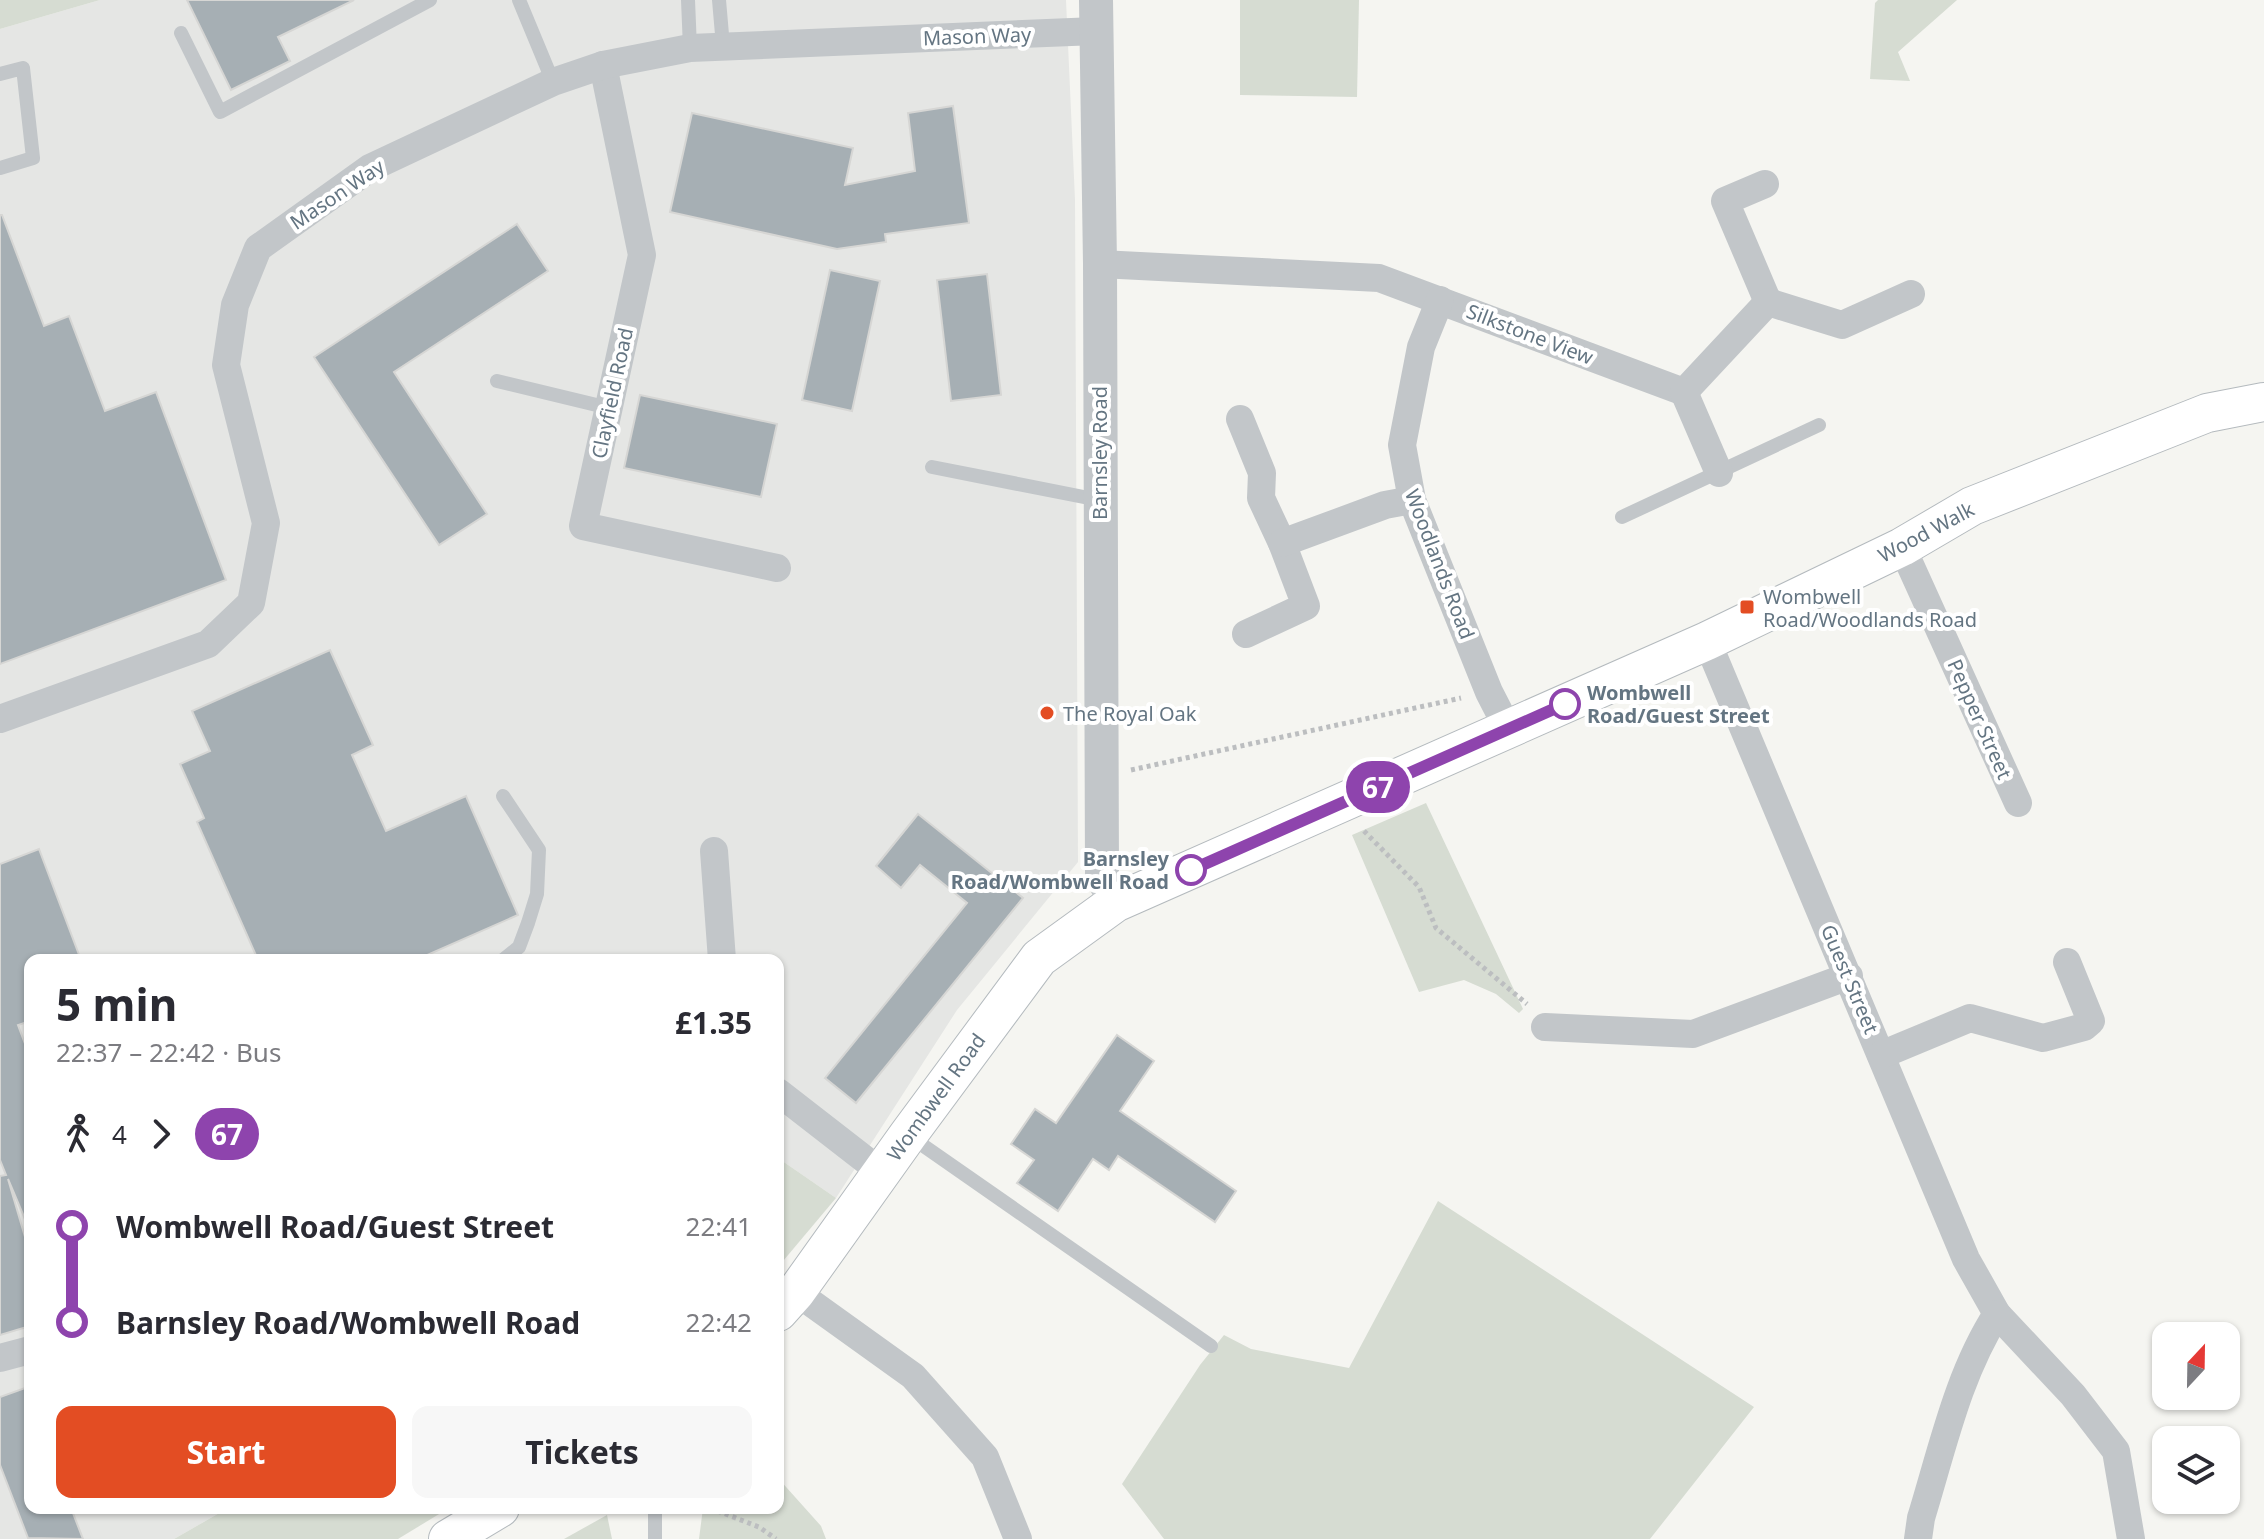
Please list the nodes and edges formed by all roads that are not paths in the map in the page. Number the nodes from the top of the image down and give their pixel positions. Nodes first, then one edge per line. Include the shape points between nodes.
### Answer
1 (430, 0) edge
2 (519, 0) edge
3 (688, 0) edge
4 (719, 0) edge
5 (1096, 15) edge
6 (181, 33) dead end
7 (723, 46) junction
8 (690, 48) junction
9 (603, 65) junction
10 (0, 74) edge
11 (553, 82) junction
12 (0, 168) edge
13 (1765, 184) dead end
14 (1100, 264) junction
15 (1911, 294) dead end
16 (1440, 300) junction
17 (1768, 302) junction
18 (497, 381) dead end
19 (1684, 392) junction
20 (2264, 402) edge
21 (609, 408) junction
22 (1240, 419) dead end
23 (1819, 425) dead end
24 (932, 467) dead end
25 (1719, 473) junction
26 (1099, 500) junction
27 (1412, 500) junction
28 (1622, 517) dead end
29 (1282, 543) junction
30 (1902, 547) junction
31 (777, 568) dead end
32 (1246, 634) dead end
33 (1707, 641) junction
34 (0, 719) edge
35 (1508, 729) junction
36 (503, 796) dead end
37 (2018, 803) dead end
38 (714, 851) dead end
39 (1115, 903) junction
40 (510, 954) edge
41 (722, 954) edge
42 (2067, 962) dead end
43 (1849, 976) junction
44 (1545, 1027) road end
45 (1881, 1055) junction
46 (784, 1097) edge
47 (908, 1135) junction
48 (881, 1172) junction
49 (787, 1302) edge
50 (1997, 1314) junction
51 (1211, 1346) dead end
52 (24, 1352) edge
53 (0, 1358) edge
54 (490, 1514) edge
55 (655, 1514) edge
56 (448, 1539) edge
57 (655, 1539) edge
58 (1018, 1539) edge
59 (1918, 1539) edge
60 (2131, 1539) edge

1 - 6 lane via 220,112
2 - 11 lane
3 - 8 lane
4 - 7 lane
5 - 7 street, Mason Way
5 - 14 street, Barnsley Road
7 - 8 street, Mason Way
8 - 9 street, Mason Way
9 - 11 street, Mason Way
9 - 21 street, Clayfield Road via 642,255
10 - 12 lane via 23,68 33,158
11 - 34 street, Mason Way via 370,168 258,248 235,305 226,365 266,523 251,603 208,644
13 - 17 street via 1725,201
14 - 16 street, Silkstone View via 1379,278
14 - 26 street, Barnsley Road
15 - 17 street via 1842,325
16 - 19 street, Silkstone View
16 - 27 street, Woodlands Road via 1421,347 1402,445
17 - 19 street
18 - 21 lane
19 - 25 street
20 - 30 main road, Wood Walk via 2207,413 1972,506
21 - 31 street, Clayfield Road via 583,526
22 - 29 street via 1262,473 1261,498
23 - 25 lane
24 - 26 lane
25 - 28 lane
26 - 39 street, Barnsley Road via 1102,875
27 - 29 street
27 - 35 street, Woodlands Road
29 - 32 street via 1306,606
30 - 33 main road, Wood Walk
30 - 37 street, Pepper Street
33 - 35 main road, Wood Walk
33 - 43 street, Guest Street
35 - 39 main road, Wood Walk
36 - 40 lane via 539,850 537,894 519,947
38 - 41 street
39 - 47 main road, Wombwell Road via 1039,958
42 - 45 street via 2091,1021 2084,1027 2043,1038 1970,1018
43 - 44 street via 1693,1034
43 - 45 street, Guest Street
45 - 50 street, Guest Street via 1966,1259
46 - 48 street
47 - 48 main road, Wombwell Road
47 - 51 lane
48 - 49 main road, Wombwell Road
49 - 58 street via 913,1376 985,1457
50 - 59 street via 1978,1343 1962,1388
50 - 60 street, Guest Street via 2073,1395 2116,1451
52 - 53 street
54 - 56 main road
55 - 57 lane

